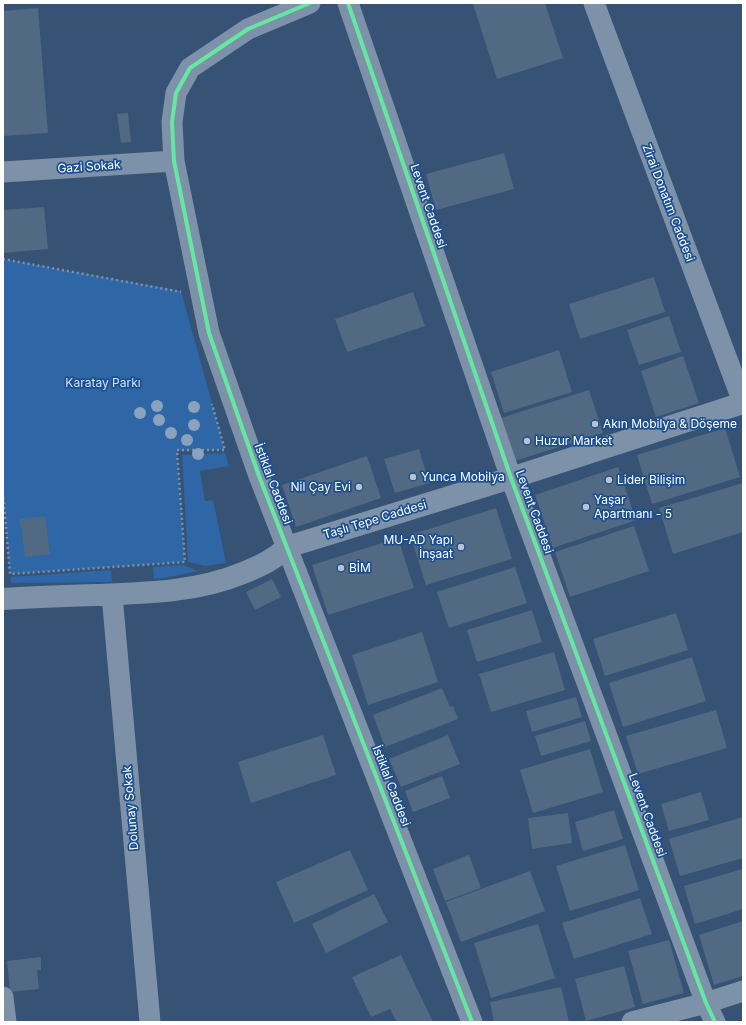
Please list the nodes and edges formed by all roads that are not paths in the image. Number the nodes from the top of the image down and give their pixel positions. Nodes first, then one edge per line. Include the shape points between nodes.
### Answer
1 (310, 3) edge
2 (348, 3) edge
3 (594, 3) edge
4 (174, 162) junction
5 (3, 172) edge
6 (743, 402) edge
7 (511, 478) junction
8 (287, 547) junction
9 (112, 595) junction
10 (3, 599) edge
11 (743, 991) edge
12 (3, 997) edge
13 (706, 1003) junction
14 (6, 1022) edge
15 (150, 1022) edge
16 (472, 1022) edge
17 (632, 1022) edge
18 (715, 1022) edge

1 - 4 street, İstiklal Caddesi via 248,29 190,68 176,93 172,122
2 - 7 street, Levent Caddesi
3 - 6 street, Zirai Donatım Caddesi
4 - 5 street, Gazi Sokak
4 - 8 street, İstiklal Caddesi via 209,333
6 - 7 street, Taşlı Tepe Caddesi
7 - 8 street, Taşlı Tepe Caddesi
7 - 13 street, Levent Caddesi
8 - 9 street, Taşlı Tepe Caddesi via 269,562 212,584 184,590
8 - 16 street, İstiklal Caddesi
9 - 10 street, Taşlı Tepe Caddesi
9 - 15 street, Dolunay Sokak
11 - 13 street
12 - 14 street
13 - 17 street
13 - 18 street, Levent Caddesi

